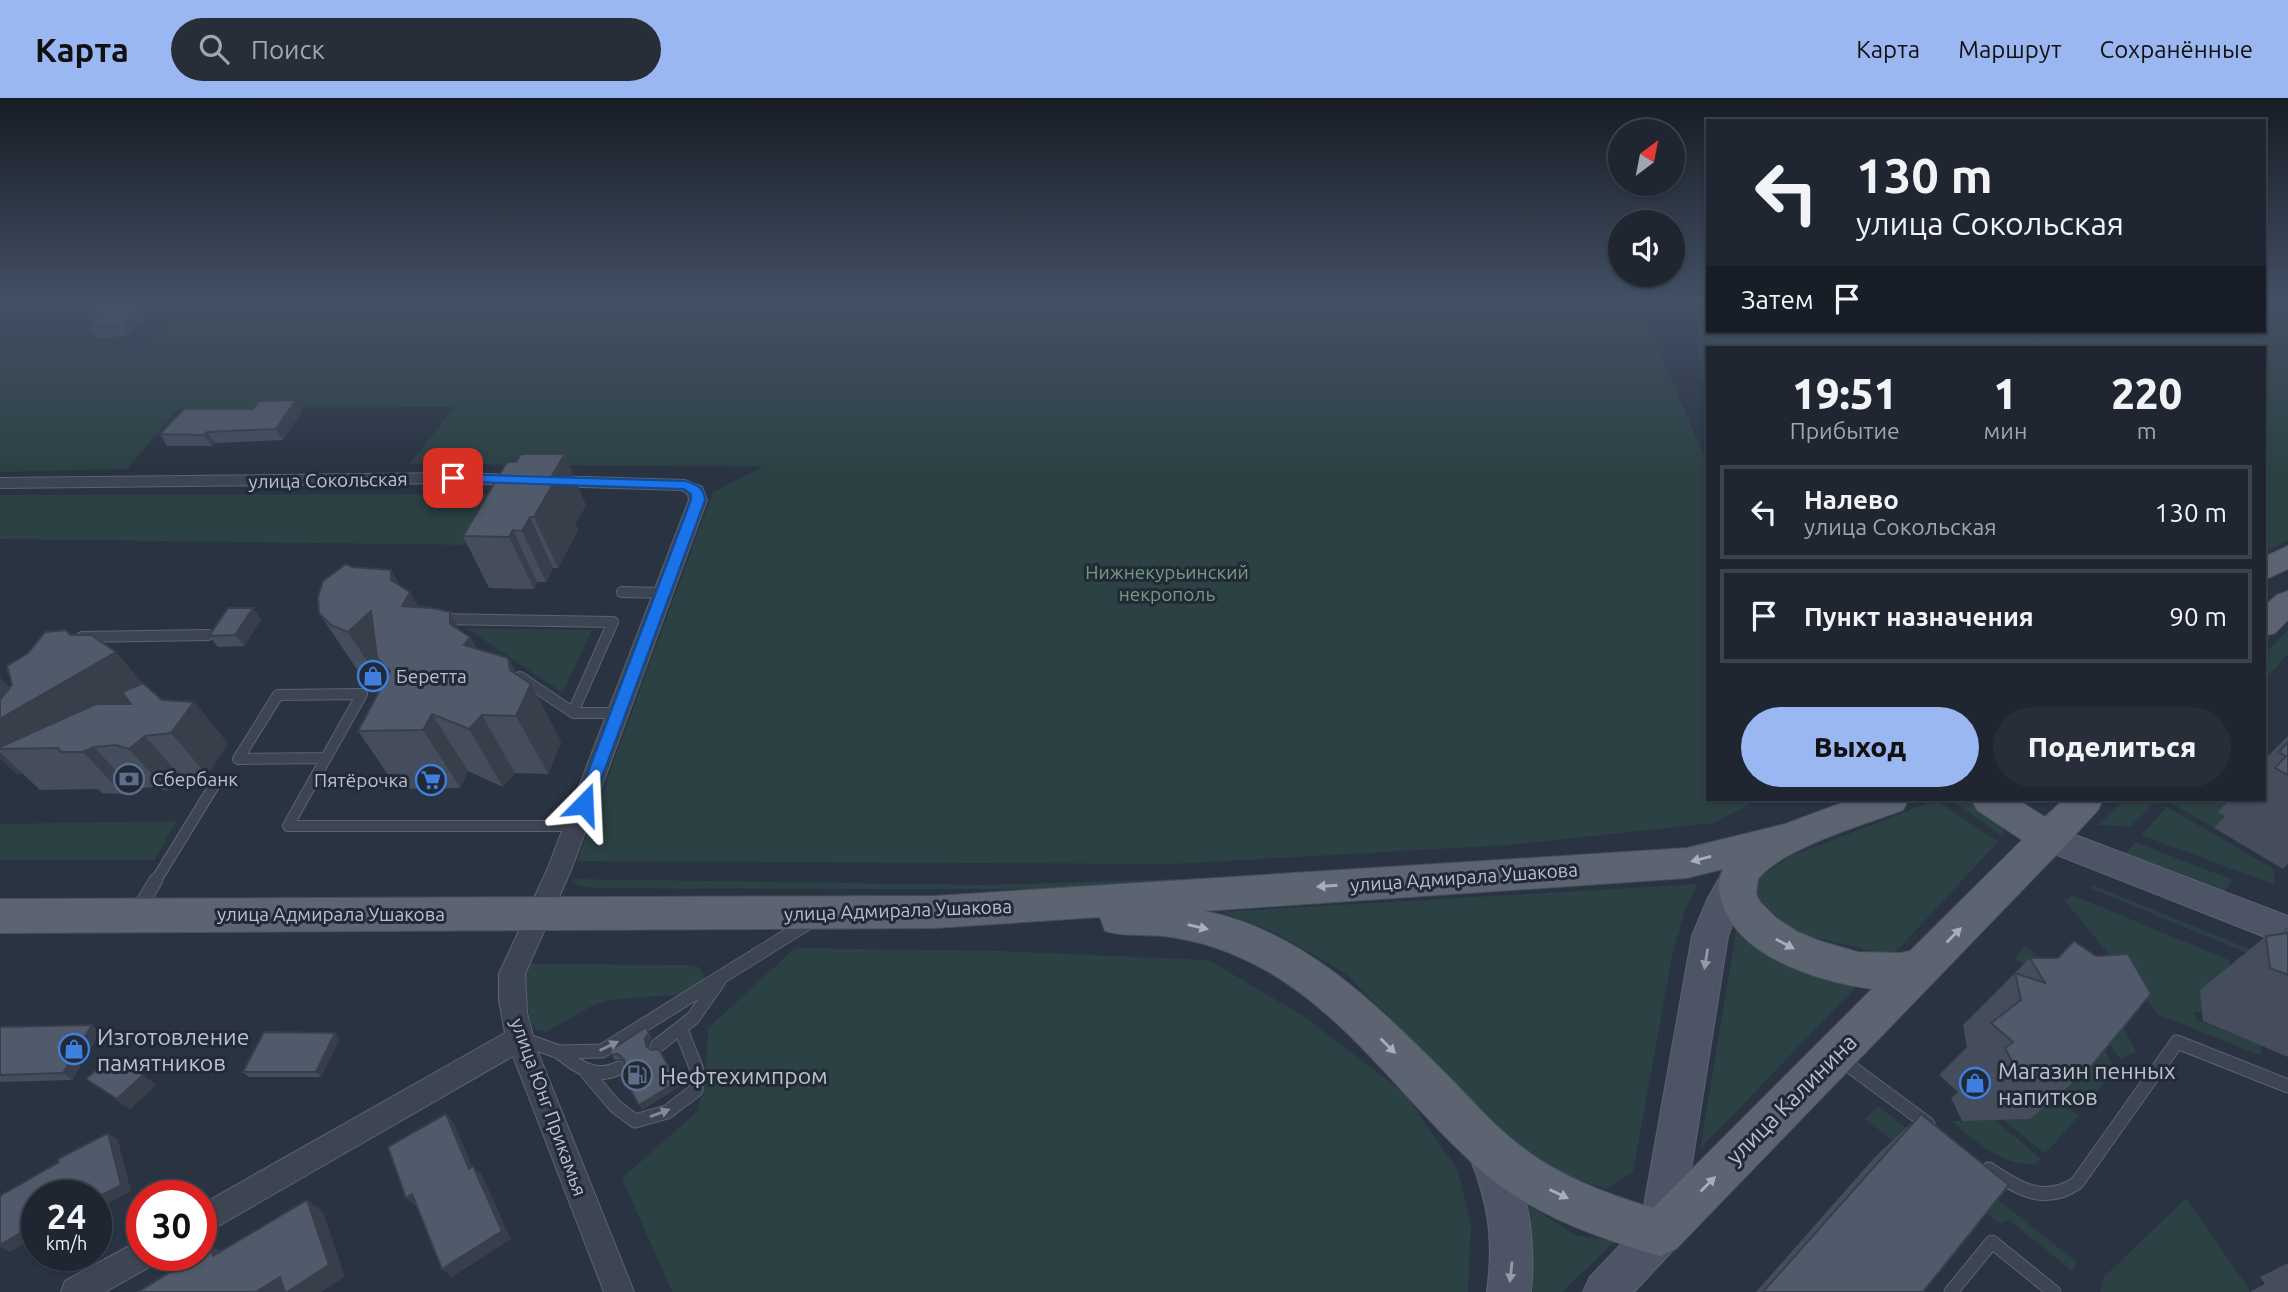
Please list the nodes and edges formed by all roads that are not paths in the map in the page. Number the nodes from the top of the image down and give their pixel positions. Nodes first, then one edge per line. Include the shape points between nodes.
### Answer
1 (0, 483) edge
2 (696, 491) joint
3 (2288, 555) edge
4 (2266, 569) edge
5 (622, 592) dead end
6 (663, 593) junction
7 (2288, 602) edge
8 (2266, 623) edge
9 (208, 635) edge
10 (457, 635) edge
11 (75, 637) edge
12 (515, 674) edge
13 (573, 712) junction
14 (618, 713) junction
15 (327, 758) junction
16 (217, 781) dead end
17 (1887, 801) edge
18 (1992, 801) edge
19 (2084, 801) edge
20 (576, 827) junction
21 (1791, 838) junction
22 (2049, 838) junction
23 (1740, 873) junction
24 (935, 912) junction
25 (540, 913) junction
26 (135, 915) junction
27 (821, 915) junction
28 (0, 916) edge
29 (2288, 931) edge
30 (1923, 966) junction
31 (720, 980) junction
32 (682, 1032) junction
33 (520, 1038) junction
34 (657, 1046) edge
35 (559, 1052) junction
36 (1835, 1055) junction
37 (620, 1068) edge
38 (588, 1074) junction
39 (2288, 1087) edge
40 (1936, 1130) edge
41 (1479, 1138) junction
42 (1980, 1163) edge
43 (217, 1211) edge
44 (1660, 1233) junction
45 (126, 1263) edge
46 (76, 1292) edge
47 (619, 1292) edge
48 (1509, 1292) edge
49 (1605, 1292) edge
50 (1951, 1292) edge
51 (2054, 1292) edge

1 - 2 street, улица Сокольская via 453,478 685,485
2 - 6 street, улица Юнг Прикамья via 698,500
3 - 4 main road
5 - 6 lane
6 - 14 street, улица Юнг Прикамья
7 - 8 main road
9 - 11 lane
10 - 13 lane via 428,619 613,622
12 - 13 lane
13 - 14 lane
14 - 20 street, улица Юнг Прикамья
15 - 15 lane via 362,694 278,695 239,759
15 - 20 lane via 288,825
16 - 26 lane
17 - 21 main road
18 - 22 main road
19 - 22 main road, улица Калинина
20 - 25 street, улица Юнг Прикамья
21 - 23 main road via 1751,861
21 -> 24 main road, улица Адмирала Ушакова via 1687,863
22 - 29 main road
30 -> 22 main road, улица Калинина
23 -> 30 main road via 1738,891 1748,915 1783,944 1843,967 1901,972
23 -> 44 main road via 1710,936
24 - 27 main road, улица Адмирала Ушакова
24 -> 41 main road via 1167,920 1264,949 1346,1004
25 - 26 main road, улица Адмирала Ушакова
25 - 27 main road, улица Адмирала Ушакова
25 - 33 street, улица Юнг Прикамья via 512,974 512,1005
26 - 28 main road, улица Адмирала Ушакова
27 - 31 lane
30 - 36 main road, улица Калинина
31 - 32 lane via 701,1012
35 -> 31 lane via 603,1051
32 - 34 lane
38 -> 32 lane via 615,1106 635,1121 667,1112 696,1090 697,1070
33 - 35 lane
33 - 43 street
33 - 47 street, улица Юнг Прикамья
35 - 38 lane
36 - 40 lane
44 -> 36 main road, улица Калинина
37 - 38 lane via 609,1074
39 - 42 lane via 2177,1042 2077,1183 2065,1193 2032,1193
41 -> 44 main road via 1508,1164 1559,1195
41 -> 48 main road via 1504,1188 1511,1219
44 - 49 main road, улица Калинина
45 - 46 street
50 - 51 lane via 1992,1242

